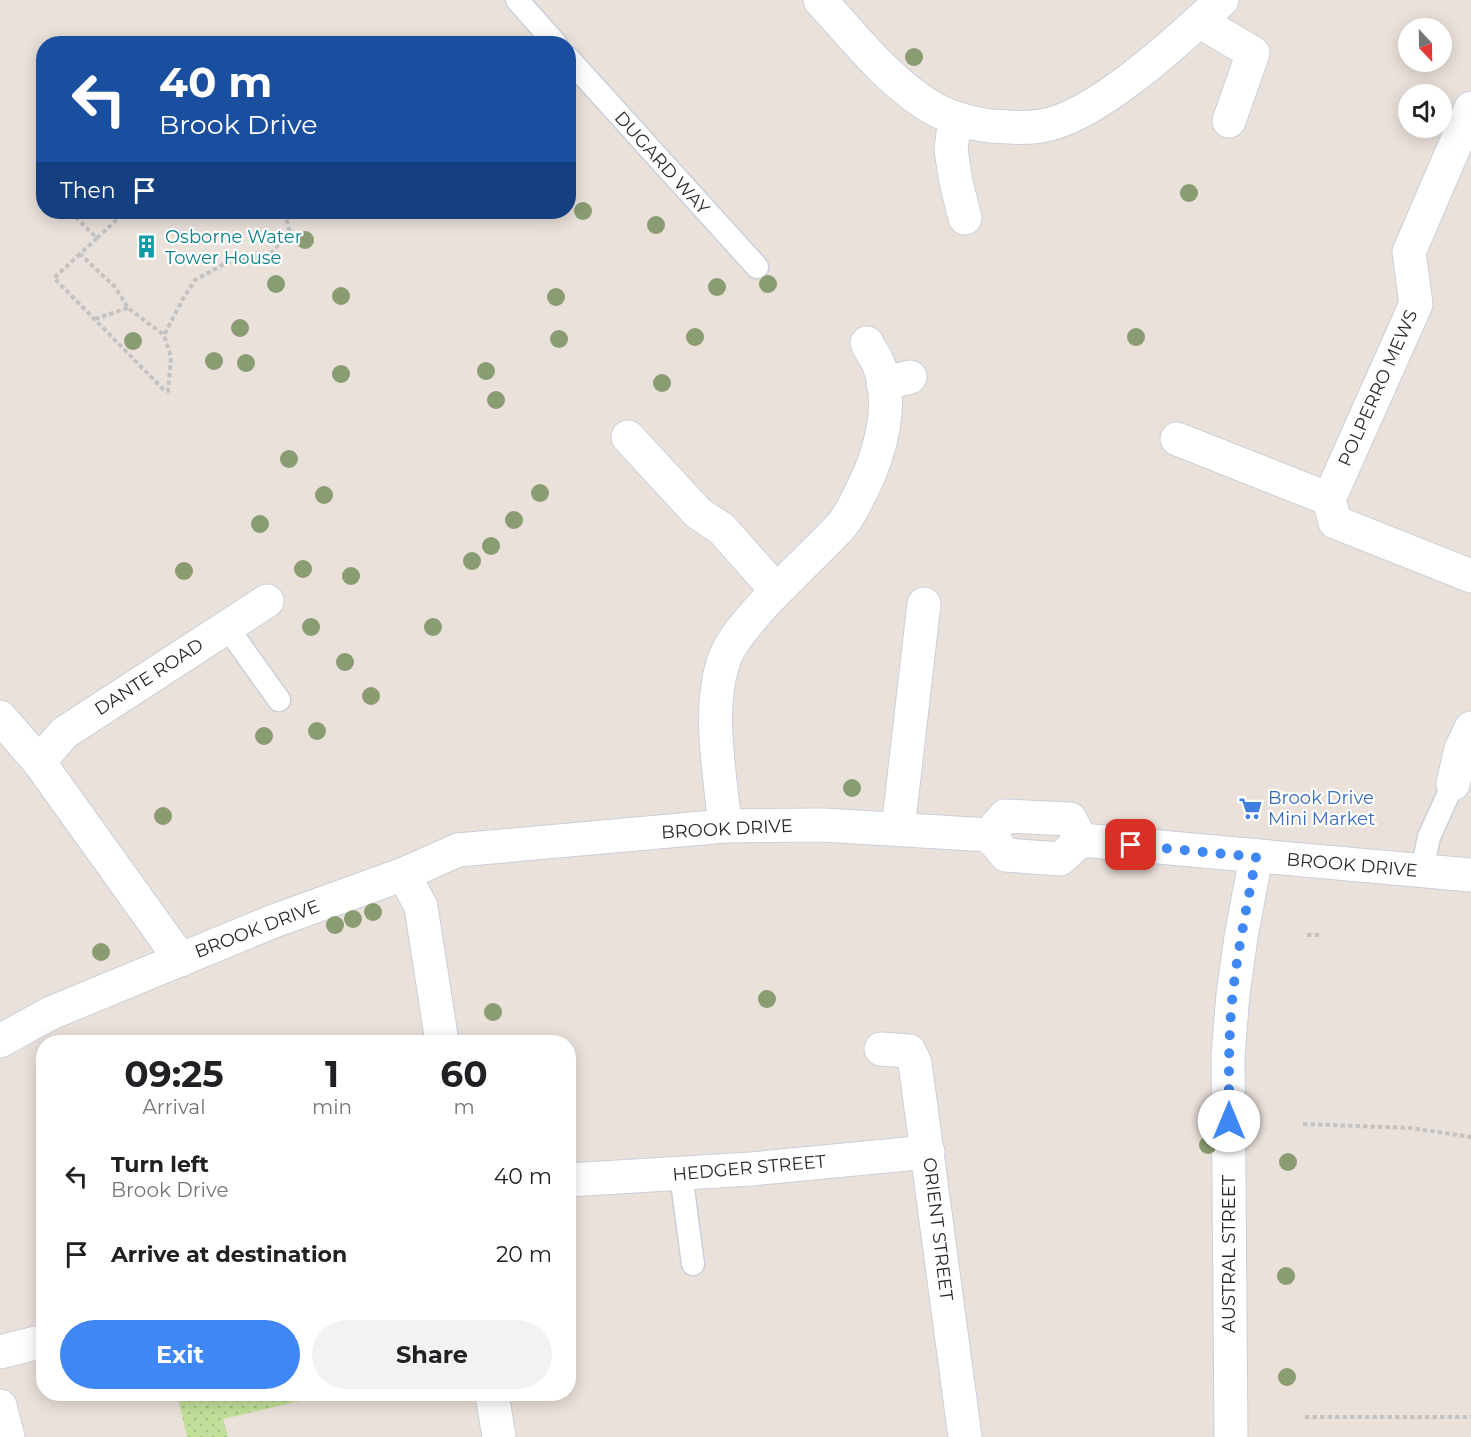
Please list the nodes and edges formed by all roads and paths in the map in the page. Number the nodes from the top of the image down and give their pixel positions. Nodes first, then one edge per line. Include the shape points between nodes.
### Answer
1 (517, 0) edge
2 (820, 0) edge
3 (1210, 10) edge
4 (549, 36) edge
5 (576, 67) edge
6 (1471, 108) edge
7 (955, 119) junction
8 (1229, 122) dead end
9 (965, 218) dead end
10 (77, 219) edge
11 (117, 219) edge
12 (286, 219) edge
13 (97, 238) junction
14 (80, 254) junction
15 (757, 267) dead end
16 (129, 308) junction
17 (95, 319) junction
18 (164, 335) junction
19 (867, 343) dead end
20 (628, 437) dead end
21 (1178, 439) dead end
22 (1329, 499) junction
23 (1471, 576) edge
24 (776, 590) junction
25 (267, 600) dead end
26 (924, 604) dead end
27 (227, 627) junction
28 (279, 700) dead end
29 (0, 717) edge
30 (1471, 728) edge
31 (39, 762) junction
32 (1453, 784) joint
33 (725, 826) junction
34 (898, 829) junction
35 (1256, 857) junction
36 (1422, 870) junction
37 (404, 874) junction
38 (1471, 875) edge
39 (1307, 935) dead end
40 (1321, 935) dead end
41 (180, 960) junction
42 (441, 1035) edge
43 (0, 1041) edge
44 (881, 1049) dead end
45 (1303, 1124) dead end
46 (1471, 1137) edge
47 (928, 1152) junction
48 (681, 1174) junction
49 (576, 1180) edge
50 (693, 1264) dead end
51 (36, 1343) edge
52 (0, 1352) edge
53 (493, 1401) edge
54 (0, 1406) edge
55 (1305, 1417) dead end
56 (1471, 1417) edge
57 (8, 1437) edge
58 (499, 1437) edge
59 (965, 1437) edge
60 (1231, 1437) edge

1 - 4 lane
2 - 7 street via 890,76 924,103
3 - 7 street via 1121,86 1071,115 1043,126 1015,128
3 - 8 street via 1253,53
5 - 15 lane, DUGARD WAY
6 - 22 street, POLPERRO MEWS via 1409,252 1416,304
7 - 9 street via 951,149
10 - 13 path
11 - 13 path
12 - 18 path via 290,232 271,253 226,263 195,280
13 - 14 path
14 - 16 path via 115,287
14 - 17 path via 54,278
16 - 17 path
16 - 18 path
17 - 18 path via 168,391 171,357
19 - 24 street via 879,365 897,381 884,408 877,456 842,524
20 - 24 street via 698,513 722,529
21 - 22 street
22 - 23 street via 1335,522
24 - 33 street via 735,638 718,684 716,717
25 - 27 street, DANTE ROAD
26 - 34 street
27 - 28 lane
27 - 31 street, DANTE ROAD via 64,733
29 - 31 street
30 - 32 street via 1461,749
31 - 41 street
32 - 36 lane via 1429,837
33 - 34 street, BROOK DRIVE
33 - 37 street, BROOK DRIVE via 459,850
34 - 35 street, BROOK DRIVE via 989,835 1005,816 1070,819 1081,840
35 - 36 street, BROOK DRIVE
35 - 60 street, AUSTRAL STREET via 1234,983 1228,1056
36 - 38 street, BROOK DRIVE
37 - 41 street, BROOK DRIVE
37 - 42 street via 421,907
39 - 40 path
41 - 43 street, BROOK DRIVE via 51,1014
44 - 47 street, ORIENT STREET via 909,1051 915,1063
45 - 46 path via 1411,1128
47 - 48 street, HEDGER STREET
47 - 59 street, ORIENT STREET
48 - 49 street, HEDGER STREET
48 - 50 lane
51 - 52 street
53 - 58 street
54 - 57 street
55 - 56 path

